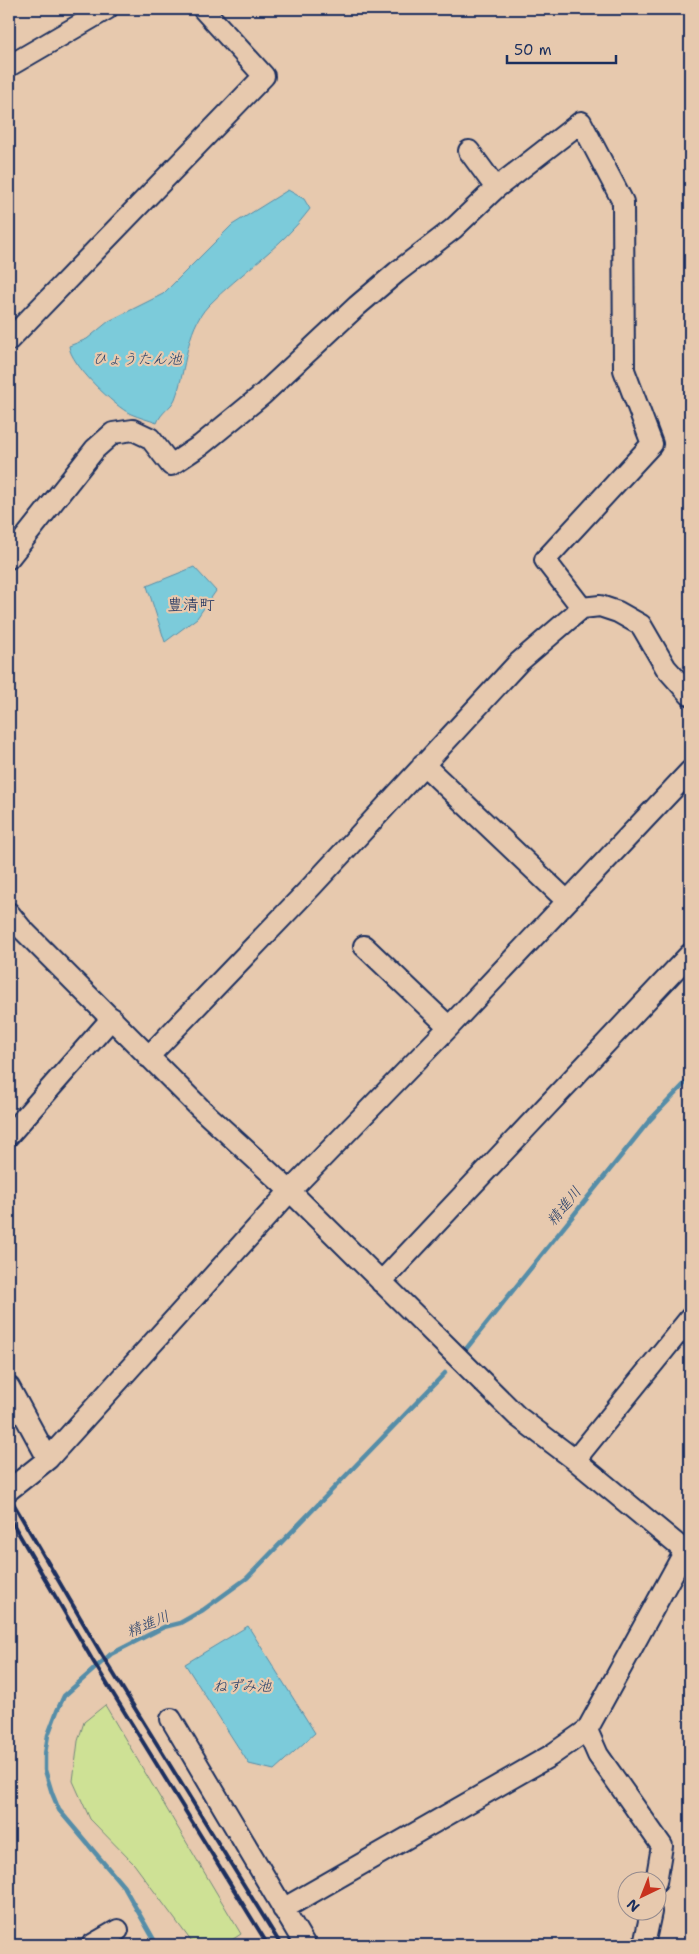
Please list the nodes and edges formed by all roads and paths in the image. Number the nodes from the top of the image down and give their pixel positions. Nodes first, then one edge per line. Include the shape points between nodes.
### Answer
1 (108, 9) edge
2 (203, 9) edge
3 (9, 66) edge
4 (468, 152) dead end
5 (496, 188) junction
6 (9, 340) edge
7 (9, 558) edge
8 (582, 608) junction
9 (690, 695) edge
10 (423, 764) junction
11 (690, 771) edge
12 (567, 901) junction
13 (9, 913) edge
14 (364, 946) dead end
15 (690, 954) edge
16 (112, 1018) junction
17 (449, 1027) junction
18 (148, 1057) junction
19 (9, 1135) edge
20 (290, 1192) junction
21 (381, 1282) junction
22 (690, 1318) edge
23 (9, 1387) edge
24 (48, 1459) junction
25 (575, 1460) junction
26 (9, 1490) edge
27 (688, 1552) edge
28 (170, 1718) dead end
29 (587, 1730) junction
30 (658, 1872) edge
31 (284, 1909) junction
32 (649, 1922) edge
33 (118, 1930) dead end
34 (92, 1945) edge
35 (305, 1945) edge
36 (644, 1945) edge

1 - 3 street
2 - 6 street via 264,76
4 - 5 street
5 - 7 street via 453,229 357,306 262,395 171,465 150,438 134,430 113,432
5 - 8 street via 581,122 623,202 624,370 652,444 545,560
8 - 9 street via 600,606 641,625 666,668
8 - 10 street via 518,663
10 - 12 street
10 - 18 street via 312,886
11 - 12 street
12 - 17 street
13 - 16 street
14 - 17 street
15 - 21 street
16 - 18 street
16 - 19 street
17 - 20 street
18 - 20 street
20 - 21 street
20 - 24 street
21 - 25 street via 510,1410
22 - 25 street
23 - 24 street
24 - 26 street
25 - 27 street
27 - 29 street
28 - 31 street
29 - 30 street via 598,1755 662,1846
29 - 31 street via 550,1756
31 - 35 street
32 - 36 street
33 - 34 street

